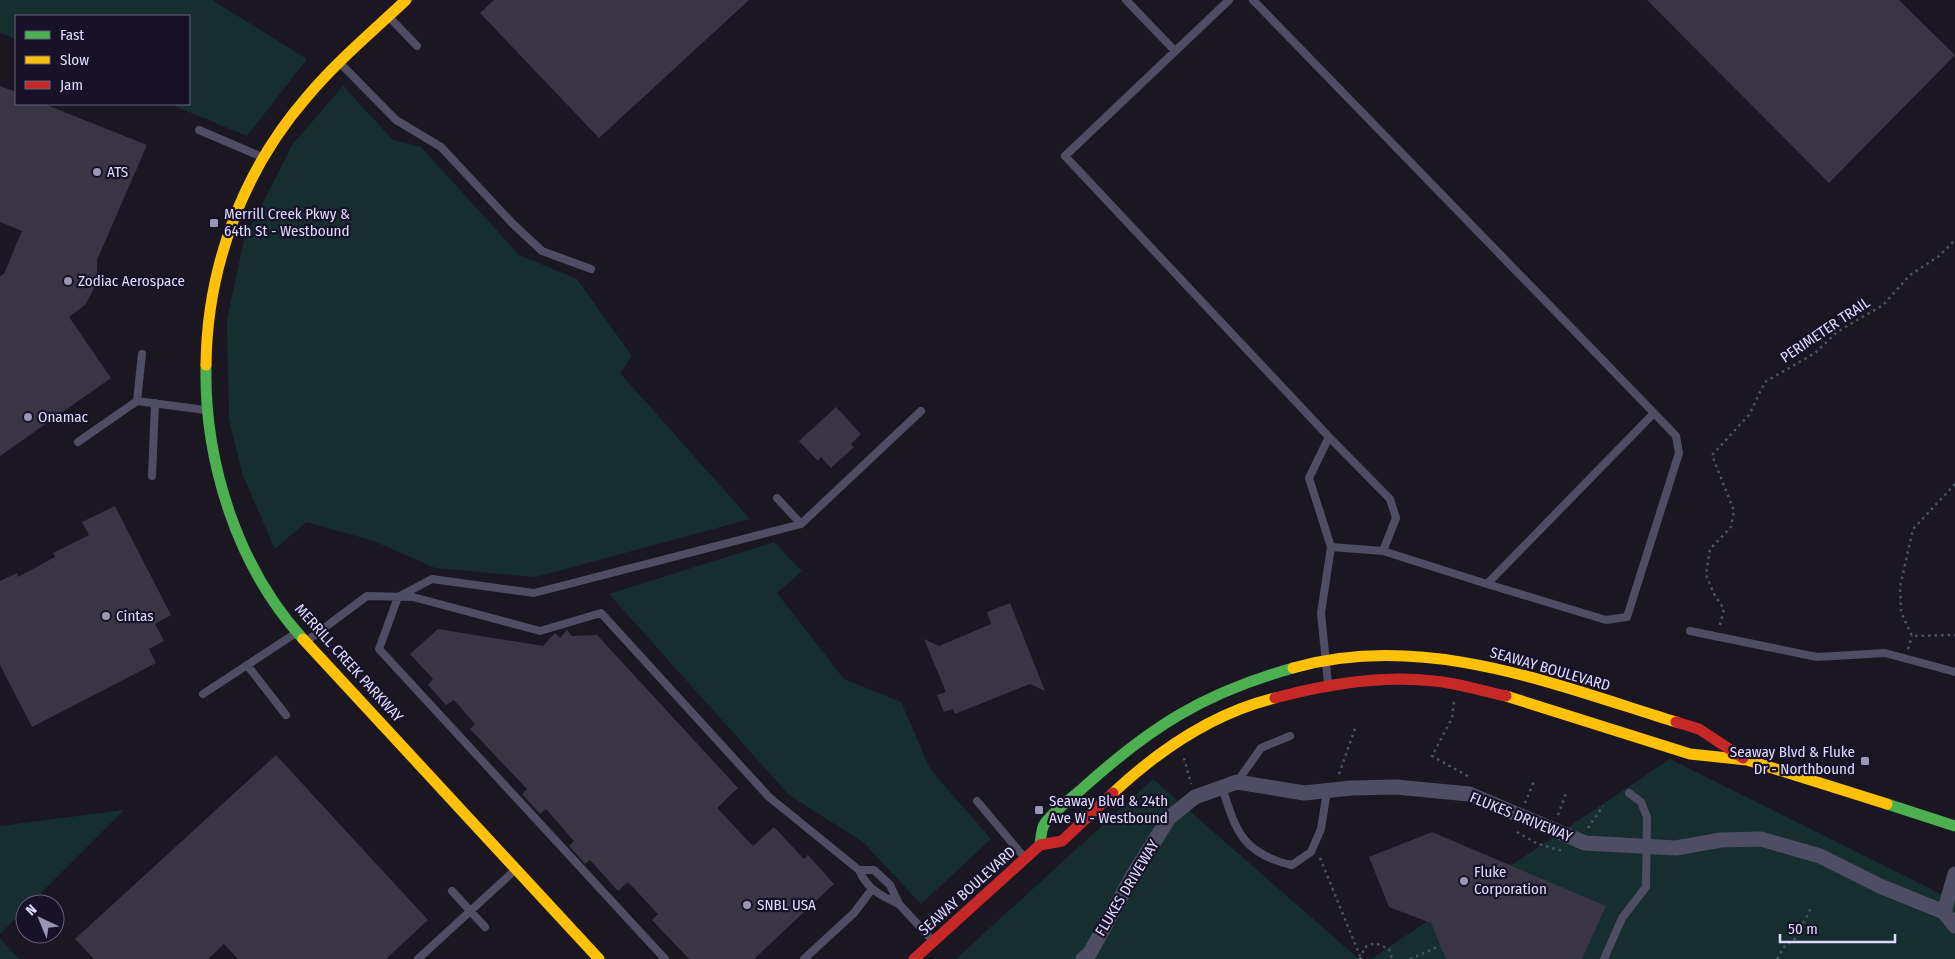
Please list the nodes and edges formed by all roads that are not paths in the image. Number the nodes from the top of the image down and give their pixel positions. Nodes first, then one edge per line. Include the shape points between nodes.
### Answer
1 (406, 0) edge
2 (1126, 0) edge
3 (1229, 0) edge
4 (1253, 0) edge
5 (389, 17) junction
6 (417, 46) dead end
7 (1175, 51) junction
8 (340, 63) junction
9 (199, 130) dead end
10 (265, 158) junction
11 (590, 269) dead end
12 (142, 354) dead end
13 (137, 401) junction
14 (155, 403) junction
15 (207, 410) junction
16 (921, 411) dead end
17 (1654, 414) junction
18 (1328, 436) junction
19 (78, 442) dead end
20 (152, 476) dead end
21 (777, 498) dead end
22 (800, 524) junction
23 (1331, 546) junction
24 (1382, 551) junction
25 (1486, 584) junction
26 (398, 597) junction
27 (1690, 631) dead end
28 (298, 632) junction
29 (306, 642) junction
30 (1325, 662) junction
31 (247, 665) junction
32 (1955, 672) edge
33 (1328, 685) junction
34 (203, 694) dead end
35 (286, 715) dead end
36 (1290, 736) dead end
37 (1747, 760) junction
38 (1237, 782) junction
39 (1222, 787) junction
40 (1333, 790) junction
41 (1629, 793) dead end
42 (977, 801) dead end
43 (1955, 826) edge
44 (1040, 845) junction
45 (1648, 847) junction
46 (1025, 858) junction
47 (516, 869) junction
48 (859, 870) junction
49 (1955, 874) edge
50 (872, 889) junction
51 (452, 891) dead end
52 (899, 904) junction
53 (470, 911) junction
54 (1944, 912) junction
55 (1955, 926) edge
56 (485, 927) dead end
57 (934, 941) junction
58 (418, 959) edge
59 (599, 959) edge
60 (665, 959) edge
61 (804, 959) edge
62 (914, 959) edge
63 (1083, 959) edge
64 (1604, 959) edge

1 - 5 street, MERRILL CREEK PARKWAY
2 - 7 lane
3 - 7 lane
4 - 17 lane
5 - 6 lane
5 - 8 street, MERRILL CREEK PARKWAY
7 - 18 lane via 1065,156
8 - 10 street, MERRILL CREEK PARKWAY via 304,100
8 - 11 lane via 396,120 441,147 513,224 542,250
9 - 10 lane
10 - 15 street, MERRILL CREEK PARKWAY via 250,183 222,247 211,290 204,344
12 - 13 lane
13 - 14 lane
13 - 19 lane
14 - 15 lane
14 - 20 lane
15 - 28 street, MERRILL CREEK PARKWAY via 226,500 240,539 259,578
16 - 22 lane
17 - 25 lane
17 - 25 lane via 1676,436 1679,453 1627,617 1606,620
18 - 23 lane via 1310,478
18 - 24 lane via 1390,498 1396,518
21 - 22 lane
22 - 26 lane via 534,593 432,579
23 - 24 lane
23 - 30 lane via 1321,614
24 - 25 lane
26 - 29 lane via 367,596
26 - 48 lane via 413,597 540,631 601,613 769,796
26 - 60 lane via 379,649
27 - 32 lane via 1817,657 1885,653
28 - 29 street, MERRILL CREEK PARKWAY
28 - 31 lane
29 - 47 street, MERRILL CREEK PARKWAY
30 - 33 lane
30 - 37 street, SEAWAY BOULEVARD via 1373,656 1442,658 1510,671 1699,729
30 - 44 street, SEAWAY BOULEVARD via 1254,679 1207,698 1172,718 1125,750 1044,824
31 - 34 lane
31 - 35 lane
33 - 37 street, SEAWAY BOULEVARD via 1379,680 1457,684 1506,696 1690,754
33 - 44 street, SEAWAY BOULEVARD via 1265,700 1220,718 1179,740 1141,766 1062,842
36 - 38 lane via 1261,748
37 - 43 street, SEAWAY BOULEVARD
38 - 39 street, FLUKES DRIVEWAY
38 - 40 street, FLUKES DRIVEWAY via 1304,793
39 - 40 lane via 1233,825 1250,846 1271,860 1292,865 1310,852
39 - 63 street, FLUKES DRIVEWAY via 1195,797 1169,818 1090,953
40 - 45 street, FLUKES DRIVEWAY via 1396,788 1469,794 1585,843
41 - 45 lane via 1641,802 1647,817
42 - 46 lane
44 - 46 street, SEAWAY BOULEVARD
45 - 54 street, FLUKES DRIVEWAY via 1676,848 1721,840 1761,839 1820,856 1880,886
45 - 64 lane via 1646,886 1622,918
46 - 57 street, SEAWAY BOULEVARD
47 - 53 lane
47 - 59 street, MERRILL CREEK PARKWAY
48 - 50 lane via 864,882
48 - 52 lane via 874,870 890,885
49 - 54 street
50 - 52 lane
50 - 61 lane via 854,913
51 - 53 lane
52 - 57 lane
53 - 56 lane
53 - 58 lane
54 - 55 street, FLUKES DRIVEWAY
57 - 62 street, SEAWAY BOULEVARD

